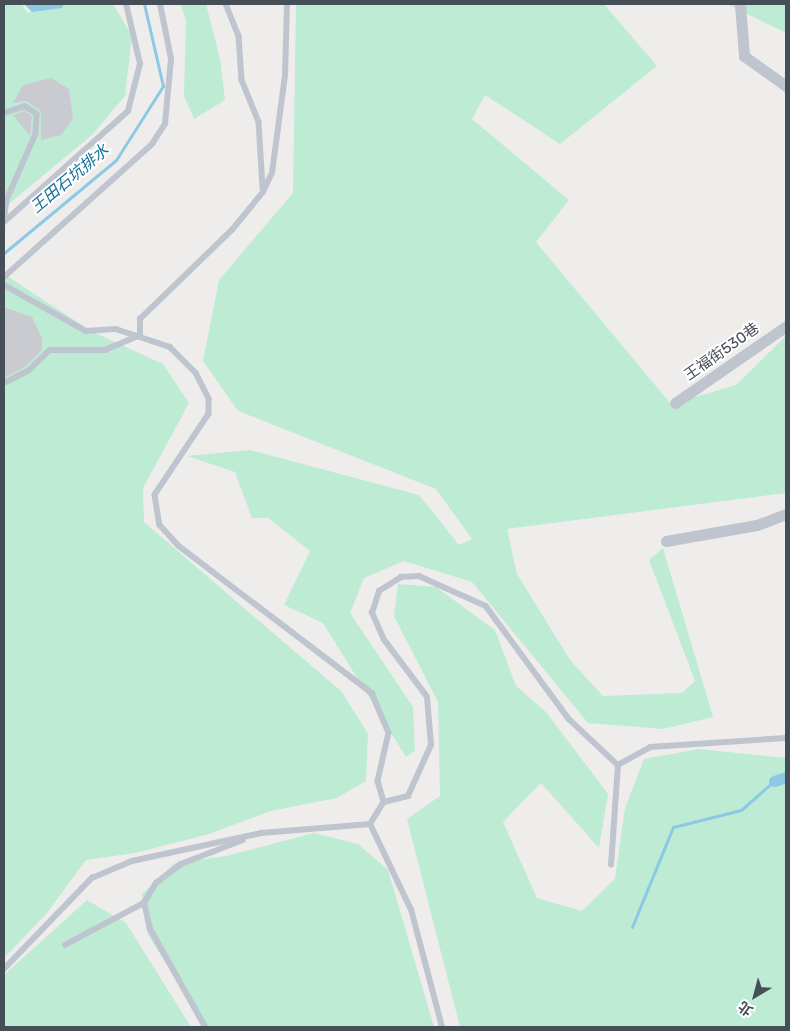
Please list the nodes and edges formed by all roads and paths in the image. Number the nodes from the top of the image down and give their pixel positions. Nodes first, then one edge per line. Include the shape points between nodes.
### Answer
1 (126, 4) edge
2 (160, 4) edge
3 (226, 4) edge
4 (287, 4) edge
5 (740, 4) edge
6 (786, 86) edge
7 (4, 113) edge
8 (263, 192) junction
9 (4, 222) edge
10 (4, 277) edge
11 (4, 285) edge
12 (786, 326) edge
13 (140, 335) junction
14 (4, 383) edge
15 (675, 404) dead end
16 (786, 514) edge
17 (666, 541) dead end
18 (786, 738) edge
19 (618, 764) junction
20 (384, 802) junction
21 (370, 824) junction
22 (261, 833) junction
23 (611, 865) dead end
24 (144, 903) junction
25 (65, 945) dead end
26 (4, 970) edge
27 (205, 1027) edge
28 (442, 1027) edge

1 - 9 lane via 140,64 128,111
2 - 10 lane via 171,59 166,124 152,144
3 - 8 lane via 239,36 242,80 259,122 264,155
4 - 8 lane via 285,76 272,173
5 - 6 street via 744,56
7 - 9 lane via 25,106 37,114 36,134 8,200
8 - 13 lane via 232,230 140,319
11 - 13 lane via 86,331 116,330
12 - 15 street, 王福街530巷
13 - 14 lane via 105,350 50,350 28,371
13 - 20 lane via 170,348 196,373 209,398 209,414 197,436 155,495 160,525 179,546 372,693 389,733 378,781
16 - 17 street via 757,525
18 - 19 lane via 650,747
19 - 20 lane via 568,719 486,606 419,576 401,578 379,590 372,613 384,640 427,698 432,745 408,796
19 - 23 lane
20 - 21 lane
21 - 22 lane
21 - 28 lane via 411,910
22 - 24 lane via 181,864 156,884
22 - 26 lane via 132,861 92,878
24 - 25 lane
24 - 27 lane via 150,929

